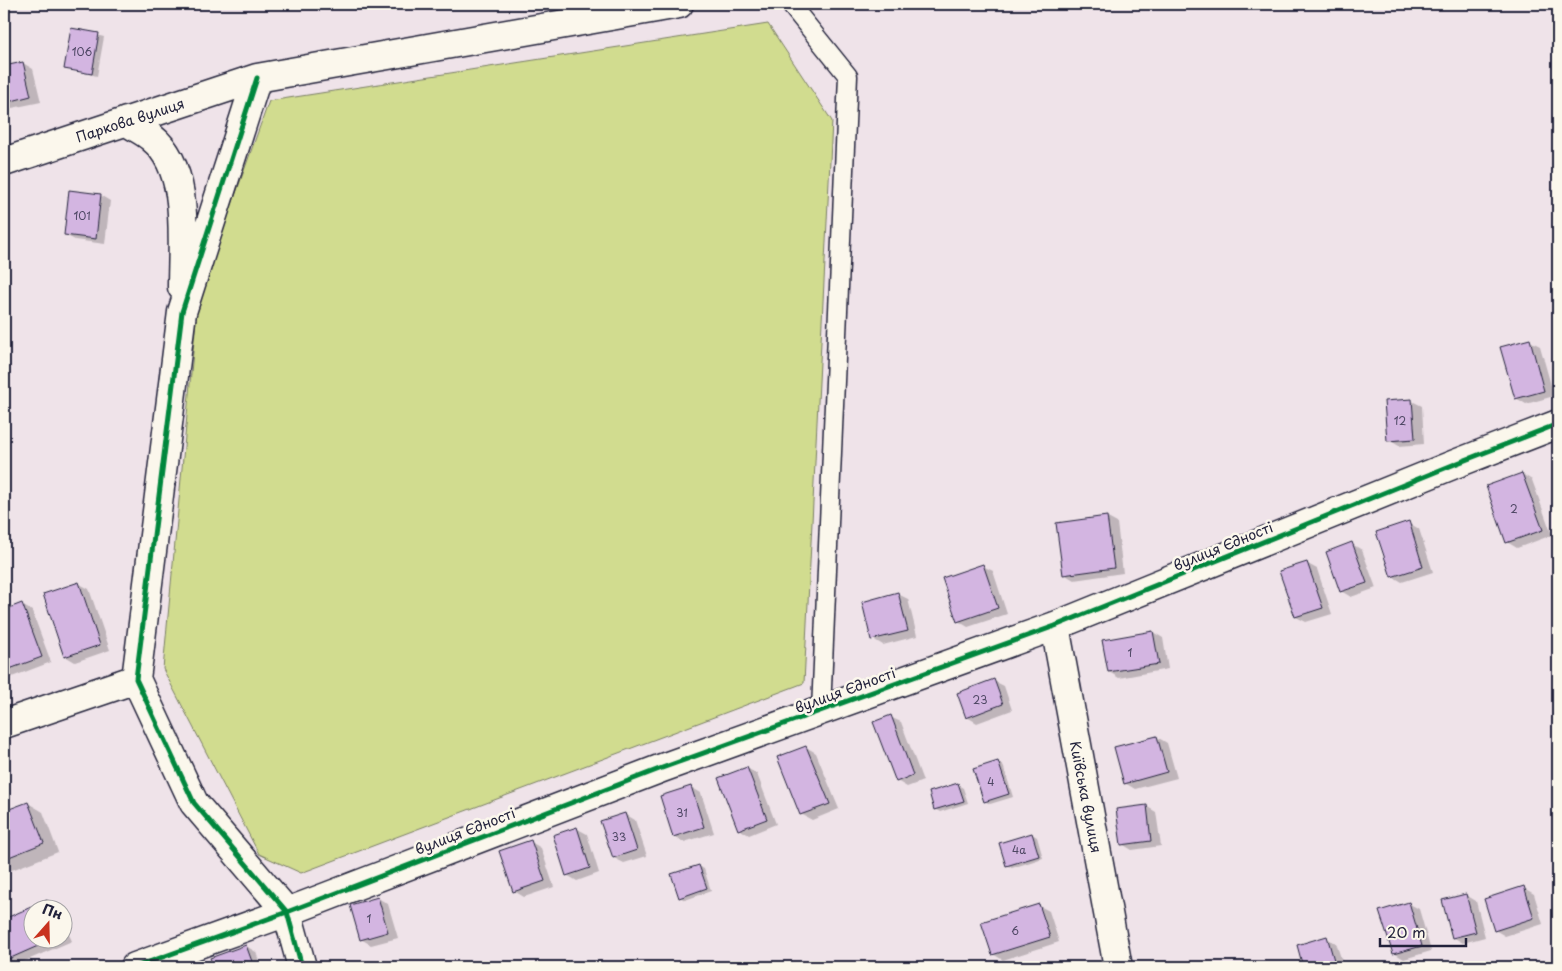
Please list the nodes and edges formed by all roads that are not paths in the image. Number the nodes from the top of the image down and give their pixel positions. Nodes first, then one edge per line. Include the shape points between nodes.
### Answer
1 (678, 4) edge
2 (790, 4) edge
3 (257, 78) junction
4 (126, 122) junction
5 (4, 162) edge
6 (182, 312) junction
7 (1558, 424) edge
8 (1055, 626) junction
9 (136, 680) junction
10 (821, 711) junction
11 (4, 724) edge
12 (287, 912) junction
13 (135, 967) edge
14 (302, 967) edge
15 (1118, 967) edge

1 - 3 street, Паркова вулиця
2 - 10 lane via 848,76
3 - 4 street, Паркова вулиця
3 - 6 street
4 - 5 street, Паркова вулиця
4 - 6 street via 153,138 174,167 182,206
6 - 9 street
7 - 8 street, вулиця Єдності
8 - 10 street, вулиця Єдності
8 - 15 street, Київська вулиця
9 - 11 street
9 - 12 street via 194,802
10 - 12 street, вулиця Єдності via 662,768
12 - 13 street, вулиця Єдності
12 - 14 street

